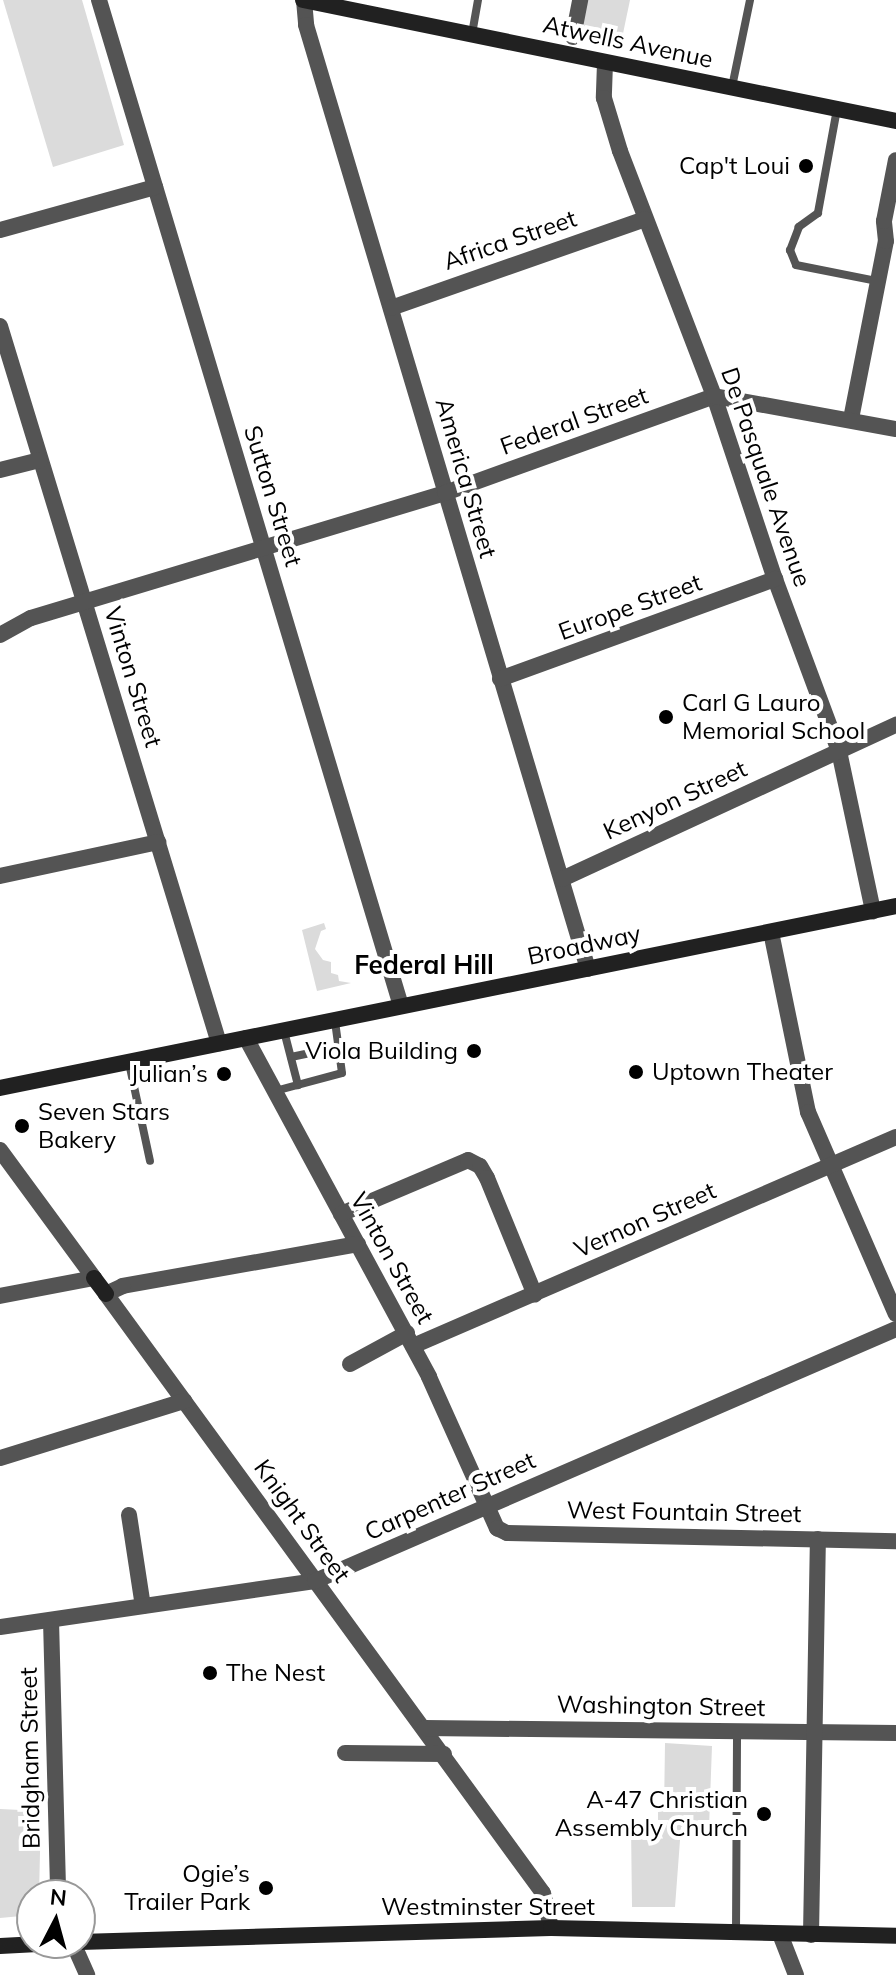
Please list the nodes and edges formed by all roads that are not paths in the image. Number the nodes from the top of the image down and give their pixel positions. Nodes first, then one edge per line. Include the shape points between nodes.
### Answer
1 (99, 0) edge
2 (304, 0) edge
3 (478, 0) edge
4 (580, 0) edge
5 (750, 0) edge
6 (365, 6) edge
7 (472, 35) junction
8 (573, 37) dead end
9 (605, 63) junction
10 (731, 88) junction
11 (837, 109) junction
12 (896, 121) edge
13 (896, 160) edge
14 (155, 187) junction
15 (645, 219) junction
16 (0, 230) edge
17 (878, 282) junction
18 (391, 308) junction
19 (0, 326) edge
20 (714, 396) junction
21 (851, 419) junction
22 (896, 429) edge
23 (40, 460) junction
24 (0, 470) edge
25 (445, 493) junction
26 (264, 548) junction
27 (775, 579) junction
28 (86, 603) junction
29 (0, 635) edge
30 (500, 679) junction
31 (896, 725) edge
32 (839, 751) junction
33 (158, 842) junction
34 (0, 876) edge
35 (562, 879) junction
36 (896, 906) edge
37 (873, 911) junction
38 (771, 932) junction
39 (588, 969) junction
40 (401, 1006) junction
41 (335, 1020) junction
42 (284, 1030) junction
43 (246, 1038) junction
44 (219, 1043) junction
45 (339, 1047) junction
46 (291, 1057) junction
47 (128, 1062) junction
48 (298, 1085) junction
49 (0, 1088) edge
50 (274, 1092) junction
51 (896, 1137) edge
52 (0, 1150) edge
53 (150, 1161) dead end
54 (831, 1166) junction
55 (341, 1214) junction
56 (358, 1244) junction
57 (94, 1278) junction
58 (106, 1294) junction
59 (535, 1295) junction
60 (0, 1296) edge
61 (896, 1314) edge
62 (896, 1329) edge
63 (410, 1340) junction
64 (350, 1364) dead end
65 (184, 1401) junction
66 (0, 1458) edge
67 (485, 1507) junction
68 (129, 1515) dead end
69 (818, 1539) junction
70 (896, 1541) edge
71 (315, 1581) junction
72 (143, 1606) junction
73 (51, 1620) junction
74 (0, 1627) edge
75 (425, 1728) junction
76 (737, 1731) junction
77 (814, 1732) junction
78 (896, 1733) edge
79 (345, 1753) dead end
80 (444, 1754) junction
81 (58, 1879) edge
82 (551, 1928) junction
83 (736, 1933) junction
84 (780, 1934) junction
85 (896, 1934) edge
86 (811, 1935) junction
87 (96, 1942) edge
88 (796, 1975) edge

1 - 14 street, Sutton Street
2 - 6 main road, Atwells Avenue
2 - 18 street, America Street via 306,25
3 - 7 lane
4 - 8 street
5 - 10 lane
6 - 7 main road, Atwells Avenue
7 - 9 main road, Atwells Avenue
9 - 10 main road, Atwells Avenue
9 - 15 street, De Pasquale Avenue via 604,98
10 - 11 main road, Atwells Avenue
11 - 12 main road, Atwells Avenue
11 - 17 lane via 818,213 799,227 790,250 796,265
13 - 17 street
14 - 16 street
14 - 26 street, Sutton Street
15 - 18 street, Africa Street
15 - 20 street, De Pasquale Avenue
17 - 21 street
18 - 25 street, America Street
19 - 23 street, Vinton Street
20 - 21 street, Federal Street
20 - 25 street, Federal Street
20 - 27 street, De Pasquale Avenue
21 - 22 street, Federal Street
23 - 24 street
23 - 28 street, Vinton Street
25 - 26 street, Federal Street
25 - 30 street, America Street
26 - 28 street, Federal Street
26 - 40 street, Sutton Street
27 - 30 street, Europe Street
27 - 32 street, De Pasquale Avenue
28 - 29 street, Federal Street via 31,618
28 - 33 street, Vinton Street
30 - 35 street, America Street
31 - 32 street, Kenyon Street
32 - 35 street, Kenyon Street
32 - 37 street, De Pasquale Avenue
33 - 34 street
33 - 44 street, Vinton Street
35 - 39 street, America Street
36 - 37 main road, Broadway
37 - 38 main road, Broadway
38 - 39 main road, Broadway
38 - 54 street via 804,1097
39 - 40 main road, Broadway
40 - 41 main road, Broadway
41 - 42 main road, Broadway
41 - 45 lane
42 - 43 main road, Broadway
42 - 46 lane
43 - 44 main road, Broadway
43 - 50 street, Vinton Street
44 - 47 main road, Broadway
45 - 46 lane
45 - 48 lane via 342,1073
46 - 48 lane
47 - 49 main road, Broadway
47 - 53 lane
48 - 50 lane
50 - 55 street, Vinton Street
51 - 54 street, Vernon Street
52 - 57 street, Knight Street
54 - 59 street, Vernon Street
54 - 61 street
55 - 56 street, Vinton Street
55 - 59 street via 468,1160 487,1178
56 - 58 street via 123,1286
56 - 63 street, Vinton Street
57 - 58 main road, Knight Street
57 - 60 street
58 - 65 street, Knight Street
59 - 63 street, Vernon Street
62 - 67 street, Carpenter Street
63 - 64 street, Vernon Street
63 - 67 street, Vinton Street
65 - 66 street
65 - 71 street, Knight Street
67 - 69 street, West Fountain Street via 497,1528 507,1533
67 - 71 street, Carpenter Street
68 - 72 street
69 - 70 street, West Fountain Street
69 - 77 street
71 - 72 street, Carpenter Street
71 - 75 street, Knight Street
72 - 73 street, Carpenter Street
73 - 74 street, Carpenter Street
73 - 81 street, Bridgham Street
75 - 76 street, Washington Street
75 - 80 street, Knight Street
76 - 77 street, Washington Street
76 - 83 lane
77 - 78 street, Washington Street
77 - 86 street
79 - 80 street
80 - 82 street, Knight Street via 543,1893
82 - 83 main road, Westminster Street
82 - 87 main road, Westminster Street
83 - 84 main road, Westminster Street
84 - 86 main road, Westminster Street
84 - 88 street
85 - 86 main road, Westminster Street

